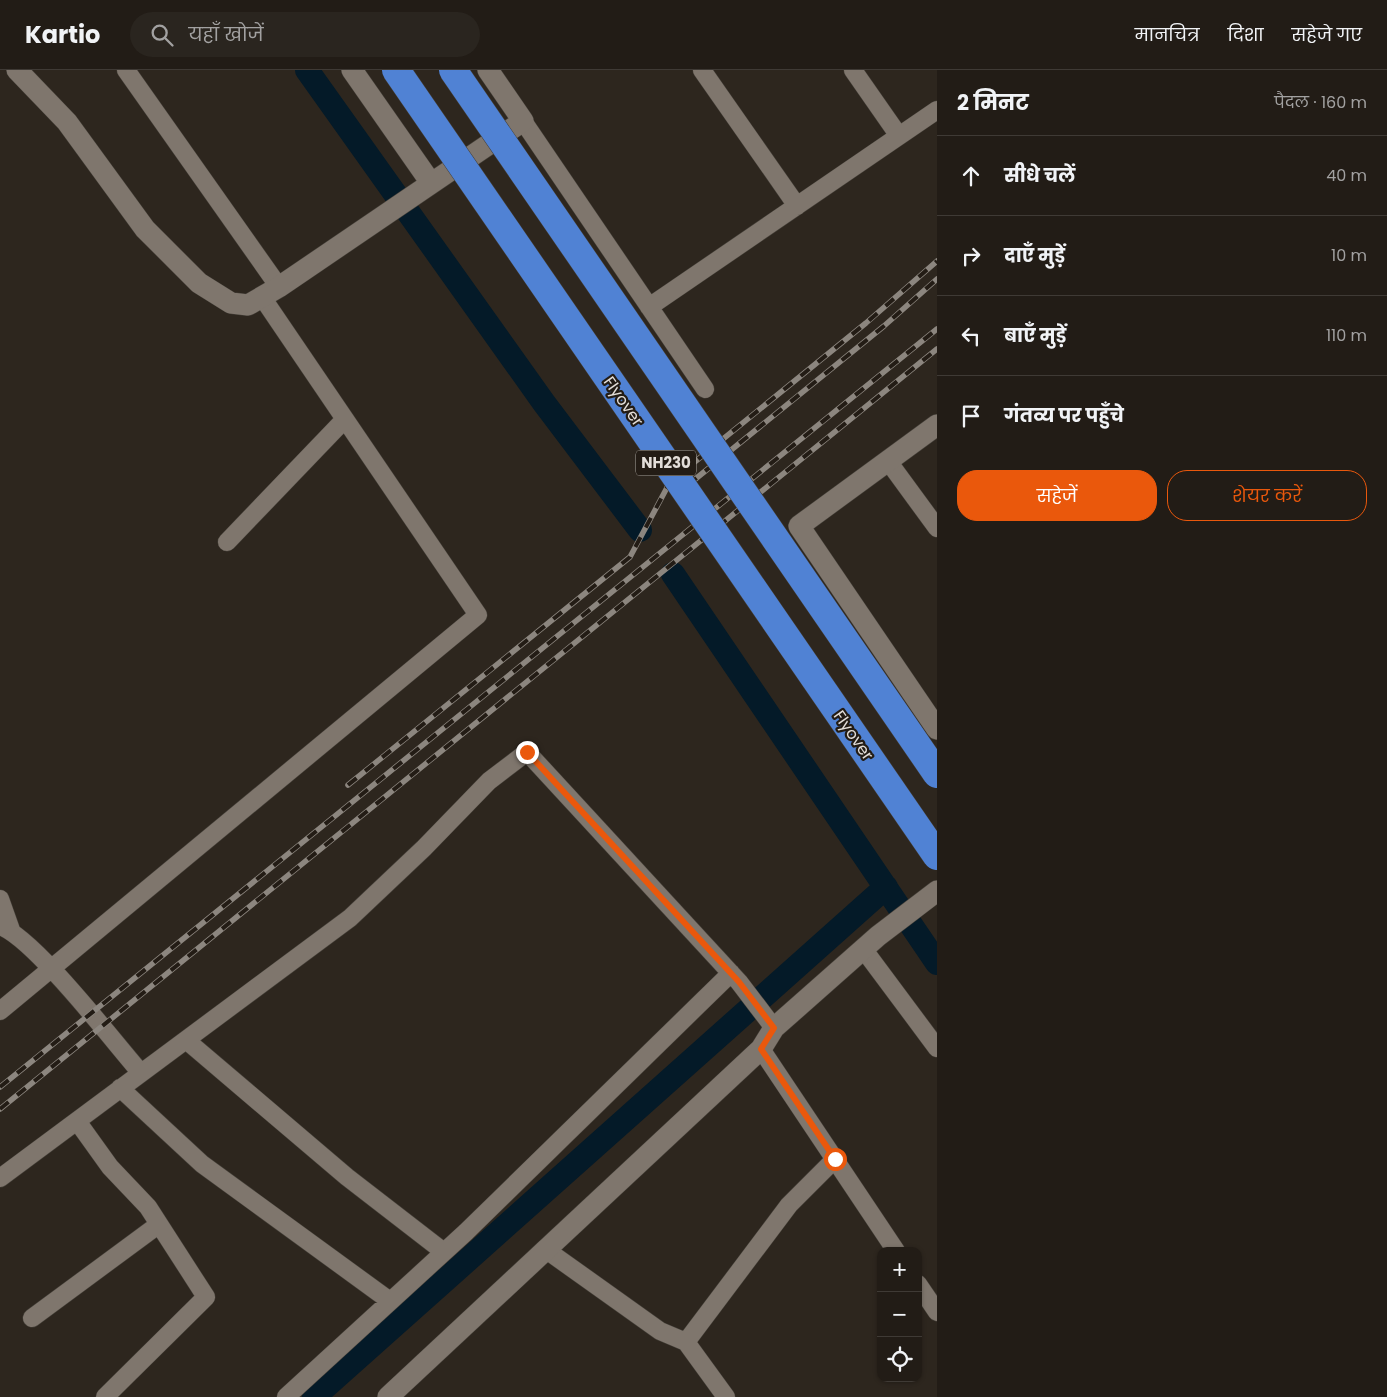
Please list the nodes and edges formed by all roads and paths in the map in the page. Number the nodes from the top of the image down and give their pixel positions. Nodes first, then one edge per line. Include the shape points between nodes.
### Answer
1 (18, 70) edge
2 (126, 70) edge
3 (352, 70) edge
4 (396, 70) edge
5 (453, 70) edge
6 (488, 70) edge
7 (702, 70) edge
8 (853, 70) edge
9 (937, 110) edge
10 (523, 121) junction
11 (899, 136) junction
12 (426, 187) junction
13 (798, 206) junction
14 (270, 292) junction
15 (649, 307) junction
16 (705, 389) dead end
17 (345, 419) junction
18 (937, 425) edge
19 (888, 461) junction
20 (937, 528) edge
21 (227, 542) dead end
22 (937, 729) edge
23 (937, 774) edge
24 (937, 856) edge
25 (929, 897) edge
26 (0, 899) edge
27 (5, 928) edge
28 (871, 943) junction
29 (51, 969) junction
30 (735, 977) junction
31 (0, 1011) edge
32 (771, 1023) junction
33 (186, 1040) junction
34 (937, 1048) edge
35 (761, 1049) junction
36 (141, 1073) junction
37 (120, 1088) junction
38 (77, 1121) junction
39 (835, 1159) junction
40 (0, 1178) edge
41 (158, 1225) junction
42 (893, 1247) edge
43 (545, 1249) junction
44 (444, 1252) junction
45 (922, 1290) edge
46 (390, 1301) junction
47 (937, 1312) edge
48 (32, 1318) dead end
49 (686, 1342) junction
50 (105, 1397) edge
51 (286, 1397) edge
52 (388, 1397) edge
53 (726, 1397) edge

1 - 14 street via 67,122 144,229 199,283 231,303 248,305
2 - 14 street
3 - 12 street
4 - 24 highway, Flyover / NH230, bridge
5 - 23 highway, NH230, bridge
6 - 10 street
7 - 13 street
8 - 11 street
9 - 11 street
10 - 12 street
10 - 15 street
11 - 13 street
12 - 14 street
13 - 15 street
14 - 17 street
15 - 16 street
17 - 21 street
17 - 29 street via 478,615
18 - 19 street
19 - 20 street
19 - 22 street via 800,526
25 - 28 street
26 - 27 street
27 - 29 street
28 - 32 street
28 - 34 street
29 - 31 street
29 - 36 street
30 - 32 street
30 - 33 street via 527,752 489,781 350,918
30 - 44 street
32 - 35 street
33 - 36 street
33 - 44 street via 347,1177
35 - 39 street
35 - 43 street
36 - 37 street
37 - 38 street
37 - 46 street via 202,1164
38 - 40 street
38 - 41 street via 110,1167 148,1207
39 - 42 street
39 - 49 street via 789,1204
41 - 48 street
41 - 50 street via 206,1297
43 - 49 street via 660,1331
43 - 52 street
44 - 46 street
45 - 47 street
46 - 51 street
49 - 53 street

